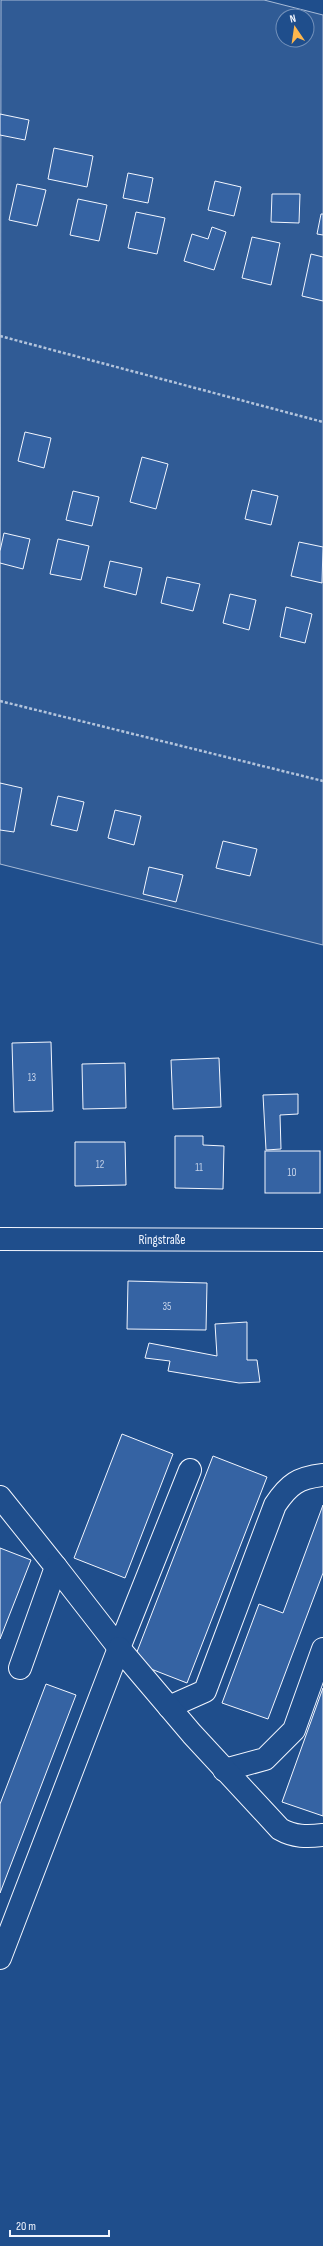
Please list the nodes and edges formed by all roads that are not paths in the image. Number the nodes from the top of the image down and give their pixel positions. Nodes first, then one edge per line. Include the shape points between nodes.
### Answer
1 (0, 1239) edge
2 (323, 1240) edge
3 (190, 1470) dead end
4 (323, 1475) edge
5 (0, 1497) edge
6 (56, 1567) junction
7 (119, 1648) junction
8 (323, 1649) edge
9 (20, 1668) dead end
10 (169, 1707) junction
11 (224, 1770) junction
12 (323, 1835) edge
13 (0, 1958) edge

1 - 2 street, Ringstraße
3 - 7 street
4 - 10 street via 303,1477 285,1490 276,1505 205,1691
5 - 6 street
6 - 7 street
6 - 9 street
7 - 10 street
7 - 13 street
8 - 11 street via 294,1730 265,1759
10 - 11 street
11 - 12 street via 280,1829 289,1834 306,1837

